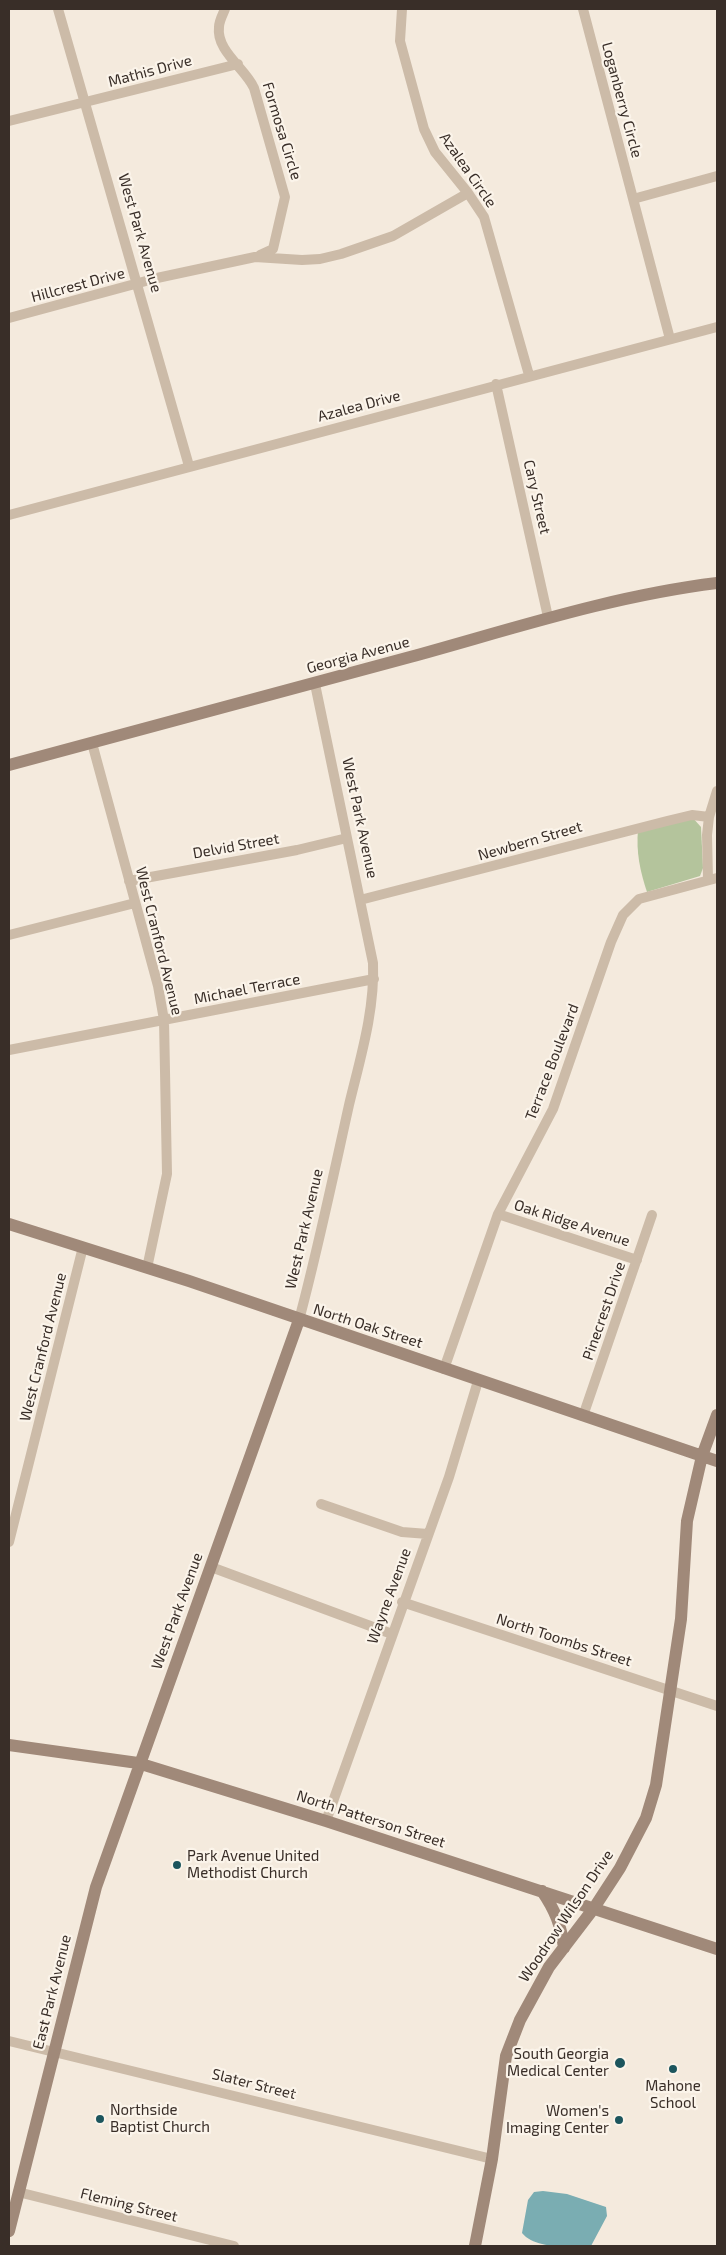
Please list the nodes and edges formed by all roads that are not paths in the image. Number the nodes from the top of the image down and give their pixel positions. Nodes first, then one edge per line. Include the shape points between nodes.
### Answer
1 (58, 9) edge
2 (225, 9) edge
3 (402, 9) edge
4 (583, 9) edge
5 (238, 64) junction
6 (86, 103) junction
7 (9, 121) edge
8 (717, 176) edge
9 (468, 193) junction
10 (633, 199) junction
11 (255, 257) junction
12 (137, 284) junction
13 (9, 318) edge
14 (717, 327) edge
15 (670, 339) junction
16 (529, 375) junction
17 (496, 384) junction
18 (189, 466) junction
19 (9, 515) edge
20 (717, 583) edge
21 (548, 617) junction
22 (315, 684) junction
23 (92, 743) junction
24 (9, 766) edge
25 (717, 791) edge
26 (709, 817) junction
27 (347, 838) junction
28 (712, 879) edge
29 (130, 881) junction
30 (360, 900) junction
31 (135, 903) junction
32 (9, 935) edge
33 (374, 980) junction
34 (164, 1020) junction
35 (9, 1050) edge
36 (498, 1214) junction
37 (652, 1215) dead end
38 (9, 1224) edge
39 (83, 1247) junction
40 (637, 1260) junction
41 (147, 1268) junction
42 (299, 1320) junction
43 (444, 1369) junction
44 (478, 1381) junction
45 (717, 1415) edge
46 (583, 1416) junction
47 (702, 1456) junction
48 (717, 1461) edge
49 (321, 1504) dead end
50 (428, 1534) junction
51 (9, 1542) edge
52 (211, 1567) junction
53 (402, 1602) junction
54 (392, 1634) junction
55 (671, 1690) junction
56 (717, 1706) edge
57 (9, 1745) edge
58 (138, 1763) junction
59 (326, 1821) junction
60 (542, 1892) junction
61 (594, 1908) junction
62 (564, 1948) junction
63 (717, 1950) edge
64 (9, 2041) edge
65 (54, 2050) junction
66 (492, 2159) junction
67 (18, 2192) junction
68 (9, 2231) edge
69 (234, 2246) edge
70 (474, 2246) edge

1 - 6 street, West Park Avenue
2 - 5 street via 218,28 221,44
3 - 9 street, Azalea Circle via 400,41 424,129 435,152
4 - 10 street, Loganberry Circle
5 - 6 street, Mathis Drive
5 - 11 street, Formosa Circle via 254,88 285,197 273,250
6 - 7 street, Mathis Drive
6 - 12 street, West Park Avenue
8 - 10 street
9 - 11 street, Hillcrest Drive via 393,236 341,254 302,260
9 - 16 street, Azalea Circle via 484,217
10 - 15 street, Loganberry Circle
11 - 12 street, Hillcrest Drive
12 - 13 street, Hillcrest Drive
12 - 18 street, West Park Avenue
14 - 15 street, Azalea Drive
15 - 16 street, Azalea Drive
16 - 17 street, Azalea Drive
17 - 18 street, Azalea Drive
17 - 21 street, Cary Street
18 - 19 street, Azalea Drive
20 - 21 main road, Georgia Avenue via 630,596
21 - 22 main road, Georgia Avenue
22 - 23 main road, Georgia Avenue
22 - 27 street, West Park Avenue
23 - 24 main road, Georgia Avenue
23 - 29 street, West Cranford Avenue
25 - 26 street
26 - 28 street
26 - 30 street, Newbern Street via 692,815 675,819
27 - 29 street, Delvid Street
27 - 30 street, West Park Avenue
28 - 36 street, Terrace Boulevard via 639,899 623,916 553,1109
29 - 31 street, West Cranford Avenue
30 - 33 street, West Park Avenue
31 - 32 street
31 - 34 street, West Cranford Avenue
33 - 34 street, Michael Terrace
33 - 42 street, West Park Avenue via 355,1080
34 - 35 street, Michael Terrace
34 - 41 street, West Cranford Avenue via 167,1174
36 - 40 street, Oak Ridge Avenue
36 - 43 street, Terrace Boulevard
37 - 40 street, Pinecrest Drive
38 - 39 main road, North Oak Street
39 - 41 main road, North Oak Street
39 - 51 street, West Cranford Avenue
40 - 46 street, Pinecrest Drive
41 - 42 main road, North Oak Street
42 - 43 main road, North Oak Street
42 - 52 main road, West Park Avenue
43 - 44 main road, North Oak Street
44 - 46 main road, North Oak Street
44 - 50 street, Wayne Avenue
45 - 47 main road, Woodrow Wilson Drive
46 - 47 main road, North Oak Street
47 - 48 main road, North Oak Street
47 - 55 main road, Woodrow Wilson Drive via 687,1521 681,1620
49 - 50 street via 402,1532
50 - 53 street, Wayne Avenue
52 - 54 street
52 - 58 main road, West Park Avenue
53 - 54 street, Wayne Avenue
53 - 55 street, North Toombs Street
54 - 59 street, Wayne Avenue
55 - 56 street, North Toombs Street
55 - 61 main road, Woodrow Wilson Drive via 656,1785 646,1818 620,1868
57 - 58 main road, North Patterson Street
58 - 59 main road, North Patterson Street
58 - 65 main road, East Park Avenue via 96,1887
59 - 60 main road, North Patterson Street
60 - 61 main road, North Patterson Street
60 - 62 main road via 558,1917
61 - 62 main road, Woodrow Wilson Drive
61 - 63 main road, North Patterson Street
62 - 66 main road, Woodrow Wilson Drive via 549,1967 520,2020 506,2056
64 - 65 street, Slater Street
65 - 66 street, Slater Street
65 - 67 main road, East Park Avenue
66 - 70 main road, Woodrow Wilson Drive
67 - 68 main road, East Park Avenue
67 - 69 street, Fleming Street

